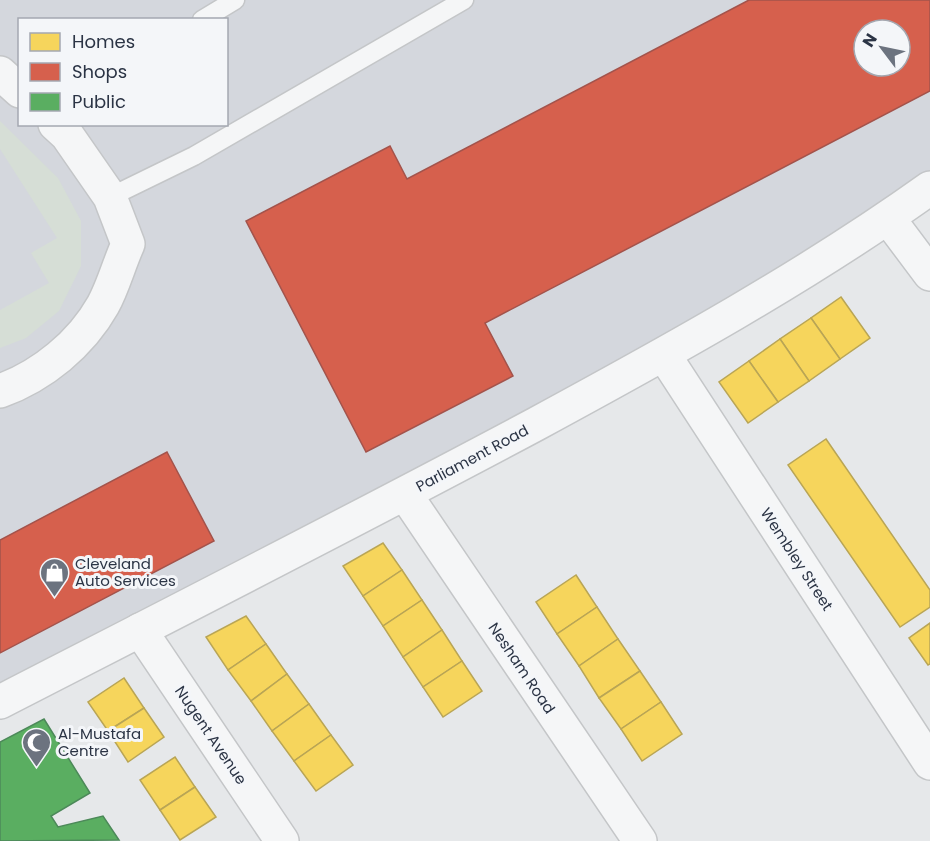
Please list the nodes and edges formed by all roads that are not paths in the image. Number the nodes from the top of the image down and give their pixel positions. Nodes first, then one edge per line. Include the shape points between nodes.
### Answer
1 (235, 0) edge
2 (464, 0) edge
3 (205, 18) edge
4 (0, 73) edge
5 (18, 89) edge
6 (57, 126) edge
7 (930, 188) edge
8 (110, 197) junction
9 (888, 218) junction
10 (930, 274) edge
11 (664, 355) junction
12 (0, 391) edge
13 (405, 494) junction
14 (140, 630) junction
15 (0, 702) edge
16 (930, 763) edge
17 (282, 841) edge
18 (640, 841) edge

1 - 3 lane
2 - 8 lane via 194,156
4 - 5 street
6 - 8 street
7 - 9 street, Parliament Road
8 - 12 street via 128,244 103,305 71,348 20,383
9 - 10 street
9 - 11 street, Parliament Road
11 - 13 street, Parliament Road
11 - 16 street, Wembley Street
13 - 14 street, Parliament Road
13 - 18 street, Nesham Road
14 - 15 street, Parliament Road
14 - 17 street, Nugent Avenue

